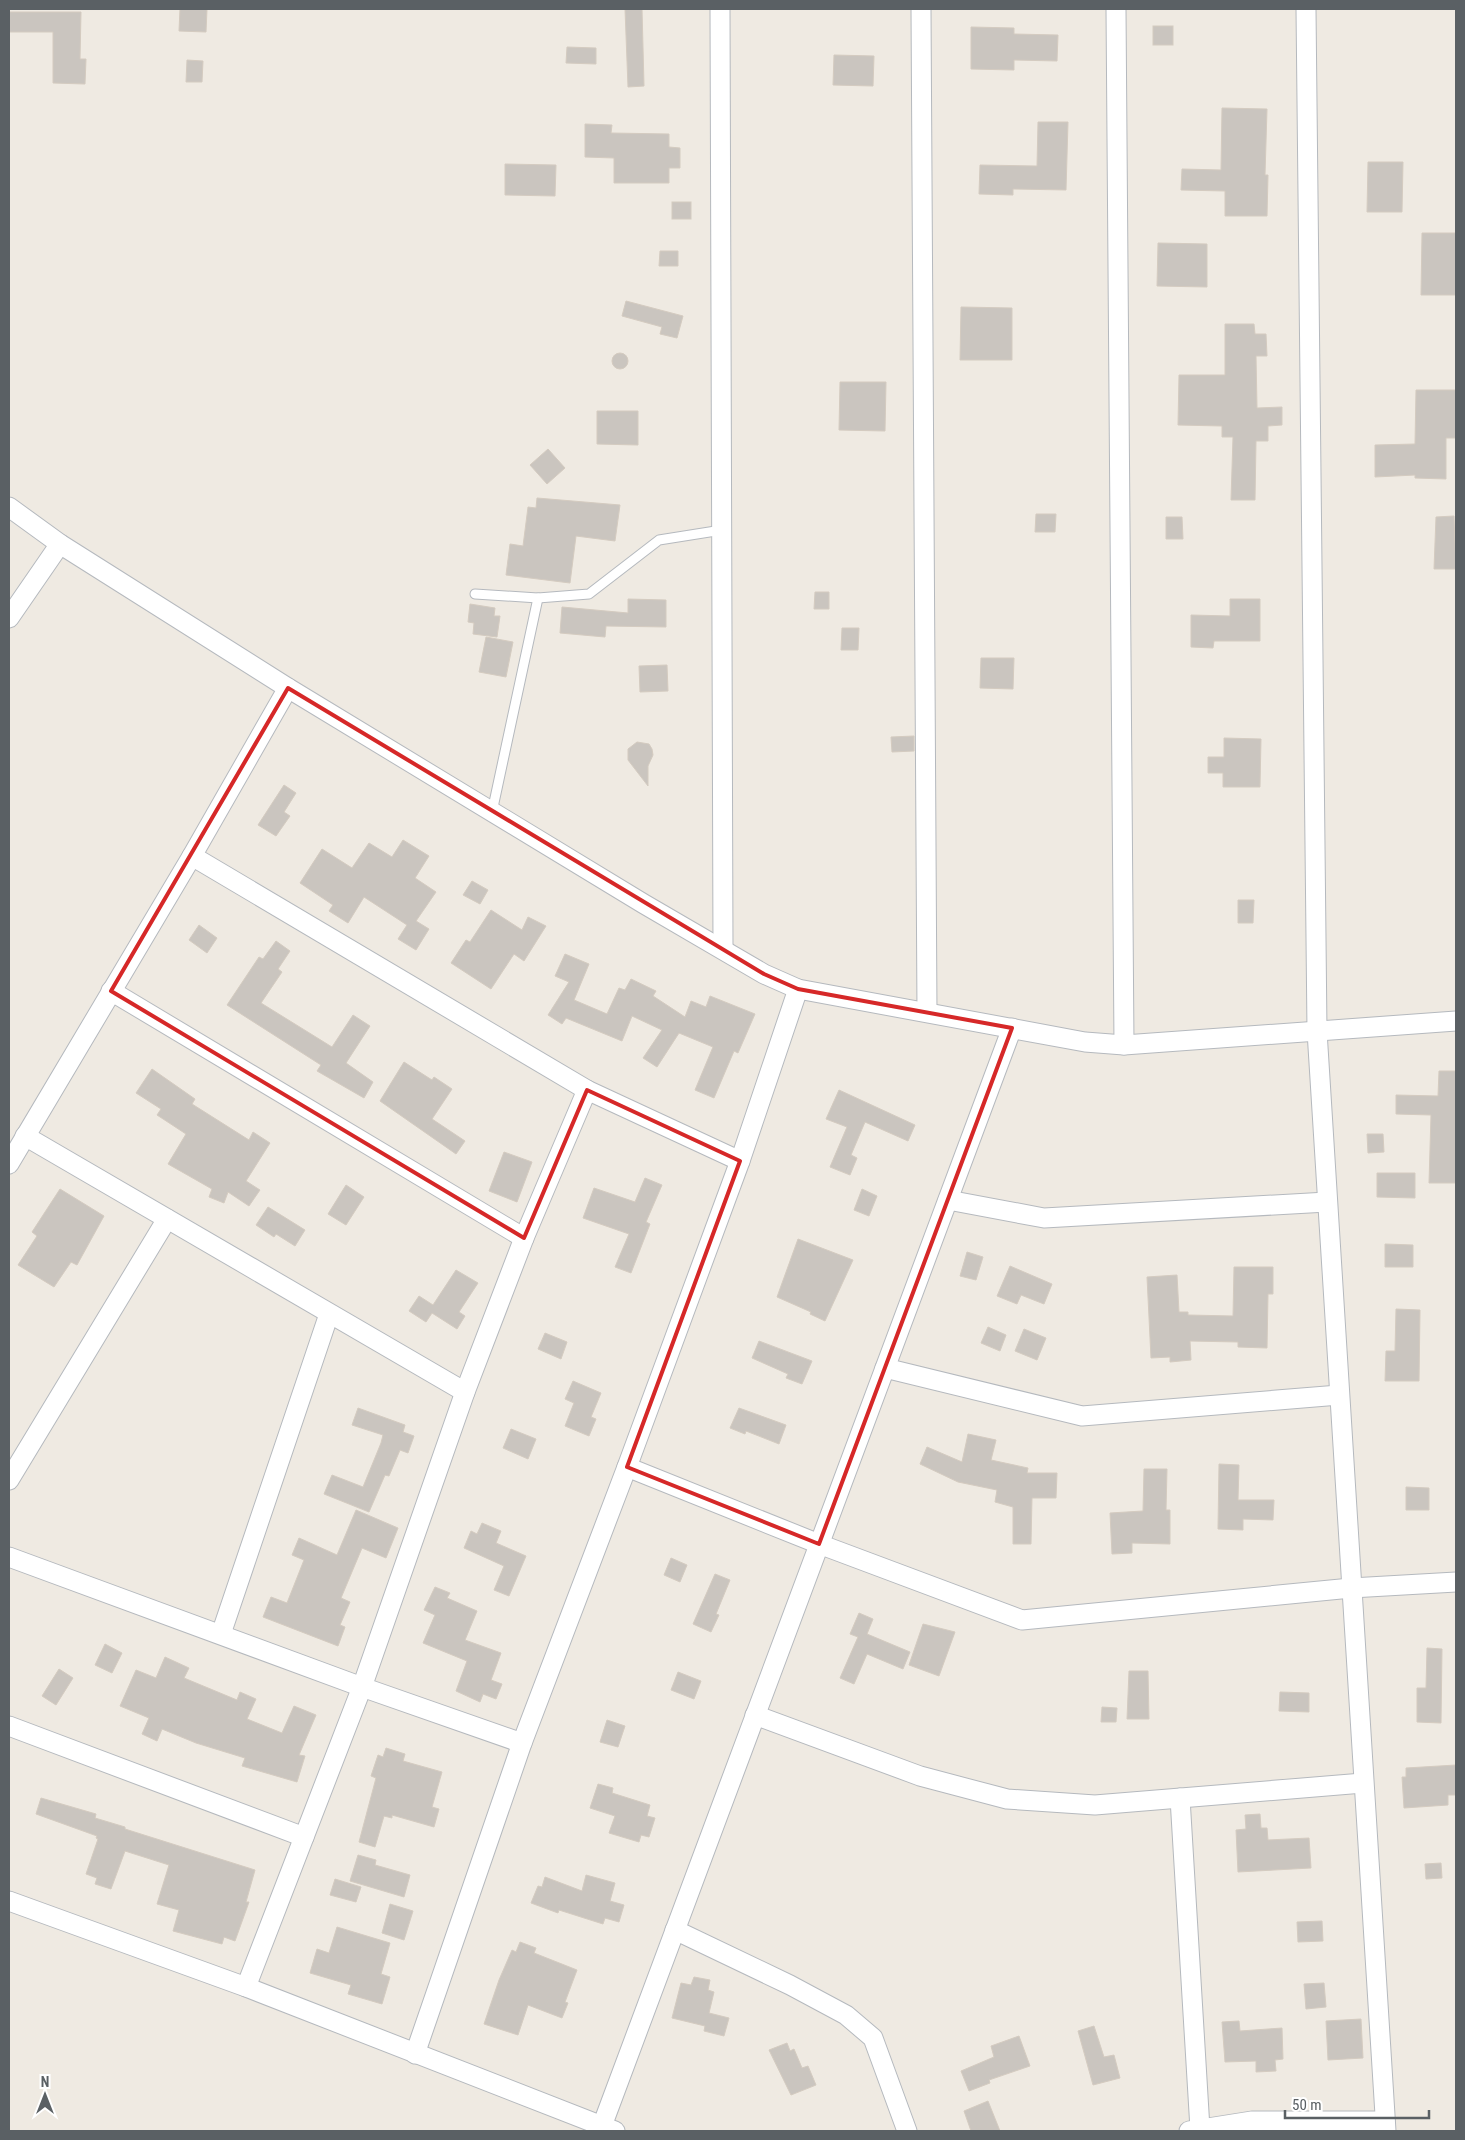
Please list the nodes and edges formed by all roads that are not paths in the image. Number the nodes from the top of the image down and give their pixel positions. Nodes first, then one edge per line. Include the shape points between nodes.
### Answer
1 (720, 9) edge
2 (921, 9) edge
3 (1116, 9) edge
4 (1306, 9) edge
5 (9, 507) edge
6 (722, 530) junction
7 (60, 544) junction
8 (474, 594) dead end
9 (538, 598) junction
10 (9, 618) edge
11 (288, 688) junction
12 (492, 812) junction
13 (192, 856) junction
14 (724, 949) junction
15 (798, 988) junction
16 (111, 991) junction
17 (927, 1012) junction
18 (1456, 1021) edge
19 (1012, 1028) junction
20 (1317, 1031) junction
21 (1124, 1045) junction
22 (587, 1090) junction
23 (25, 1136) junction
24 (740, 1161) junction
25 (9, 1164) edge
26 (948, 1200) junction
27 (1327, 1202) junction
28 (167, 1219) junction
29 (524, 1238) junction
30 (329, 1314) junction
31 (885, 1368) junction
32 (466, 1392) junction
33 (1339, 1395) junction
34 (627, 1467) junction
35 (9, 1480) edge
36 (819, 1544) junction
37 (9, 1557) edge
38 (1456, 1582) edge
39 (1351, 1588) junction
40 (221, 1634) junction
41 (362, 1687) junction
42 (755, 1715) junction
43 (9, 1726) edge
44 (522, 1744) junction
45 (1363, 1783) junction
46 (1180, 1798) junction
47 (304, 1837) junction
48 (9, 1901) edge
49 (675, 1930) junction
50 (246, 1988) junction
51 (415, 2054) junction
52 (1385, 2126) edge
53 (608, 2129) edge
54 (1194, 2130) edge
55 (907, 2131) edge

1 - 6 street
2 - 17 street
3 - 21 street
4 - 20 street
5 - 7 street
6 - 9 lane via 659,540 589,594
6 - 14 street
7 - 10 street
7 - 11 street
8 - 9 lane
9 - 12 lane
11 - 12 street
11 - 13 street
12 - 14 street
13 - 16 street
13 - 22 street
14 - 15 street via 764,974
15 - 17 street
15 - 24 street
16 - 23 street
16 - 29 street
17 - 19 street
18 - 20 street
19 - 21 street via 1086,1042
19 - 26 street
20 - 21 street
20 - 27 street
22 - 24 street
22 - 29 street
23 - 25 street
23 - 28 street
24 - 34 street
26 - 27 street via 1044,1218
26 - 31 street
27 - 33 street
28 - 30 street
28 - 35 street
29 - 32 street
30 - 32 street
30 - 40 street
31 - 33 street via 1082,1416
31 - 36 street
32 - 41 street
33 - 39 street
34 - 36 street
34 - 44 street
36 - 39 street via 1022,1620
36 - 42 street
37 - 40 street
38 - 39 street
39 - 45 street
40 - 41 street
41 - 44 street
41 - 47 street
42 - 46 street via 920,1776 1007,1799 1096,1805
42 - 49 street
43 - 47 street
44 - 51 street
45 - 46 street
45 - 52 street
46 - 54 street
47 - 50 street
48 - 50 street
49 - 53 street
49 - 55 street via 846,2015 873,2038
50 - 51 street
51 - 53 street
52 - 54 street via 1252,2121

